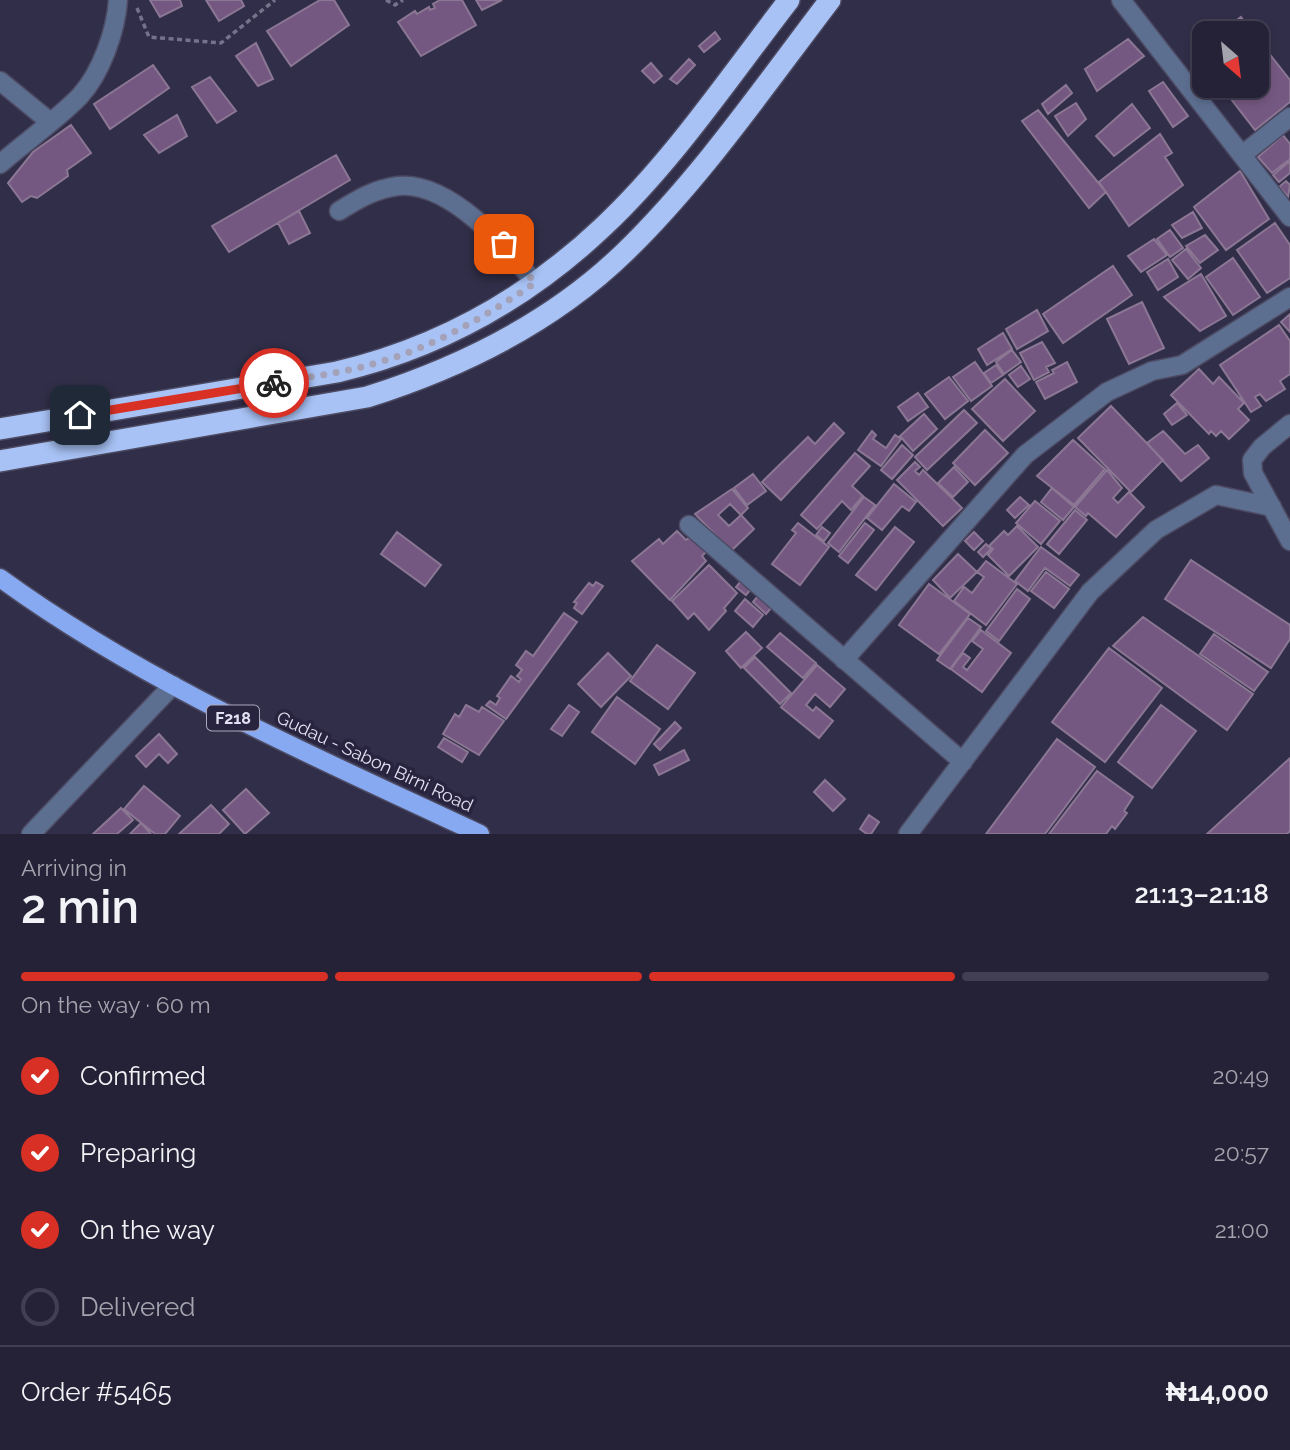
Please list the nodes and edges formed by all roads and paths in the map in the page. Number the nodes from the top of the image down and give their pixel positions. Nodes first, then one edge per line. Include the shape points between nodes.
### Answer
1 (118, 0) edge
2 (134, 0) edge
3 (275, 0) edge
4 (386, 0) edge
5 (403, 0) edge
6 (789, 0) edge
7 (830, 0) edge
8 (1121, 0) edge
9 (0, 81) edge
10 (1290, 117) edge
11 (49, 121) junction
12 (1242, 155) junction
13 (0, 164) edge
14 (338, 211) dead end
15 (1290, 217) edge
16 (535, 283) junction
17 (1290, 297) edge
18 (1290, 424) edge
19 (0, 429) edge
20 (24, 457) junction
21 (0, 461) edge
22 (0, 467) edge
23 (1272, 507) junction
24 (689, 525) dead end
25 (1290, 541) edge
26 (0, 578) edge
27 (844, 660) junction
28 (173, 685) junction
29 (963, 762) junction
30 (31, 834) edge
31 (480, 834) edge
32 (908, 834) edge

1 - 11 street via 107,52 80,95
2 - 3 path via 149,37 221,43
4 - 5 path via 395,5
6 - 16 highway via 655,172 606,225
7 - 20 highway via 709,157 624,253 564,302 491,348 410,384 367,397
8 - 12 street
9 - 11 street
10 - 12 street
11 - 13 street
12 - 15 street
14 - 16 street via 367,194 400,186 427,191 471,214 504,244
16 - 19 highway via 445,337 377,363
17 - 27 street via 1182,365 1152,372 1107,392 1025,455
18 - 23 street via 1252,460 1253,473
20 - 21 highway
20 - 22 highway
23 - 25 street
23 - 29 street via 1216,495 1156,530 1090,592
24 - 27 street
26 - 28 main road, Gudau - Sabon Birni Road / F218 via 51,615
27 - 29 street
28 - 30 street
28 - 31 main road, Gudau - Sabon Birni Road / F218 via 220,712
29 - 32 street

